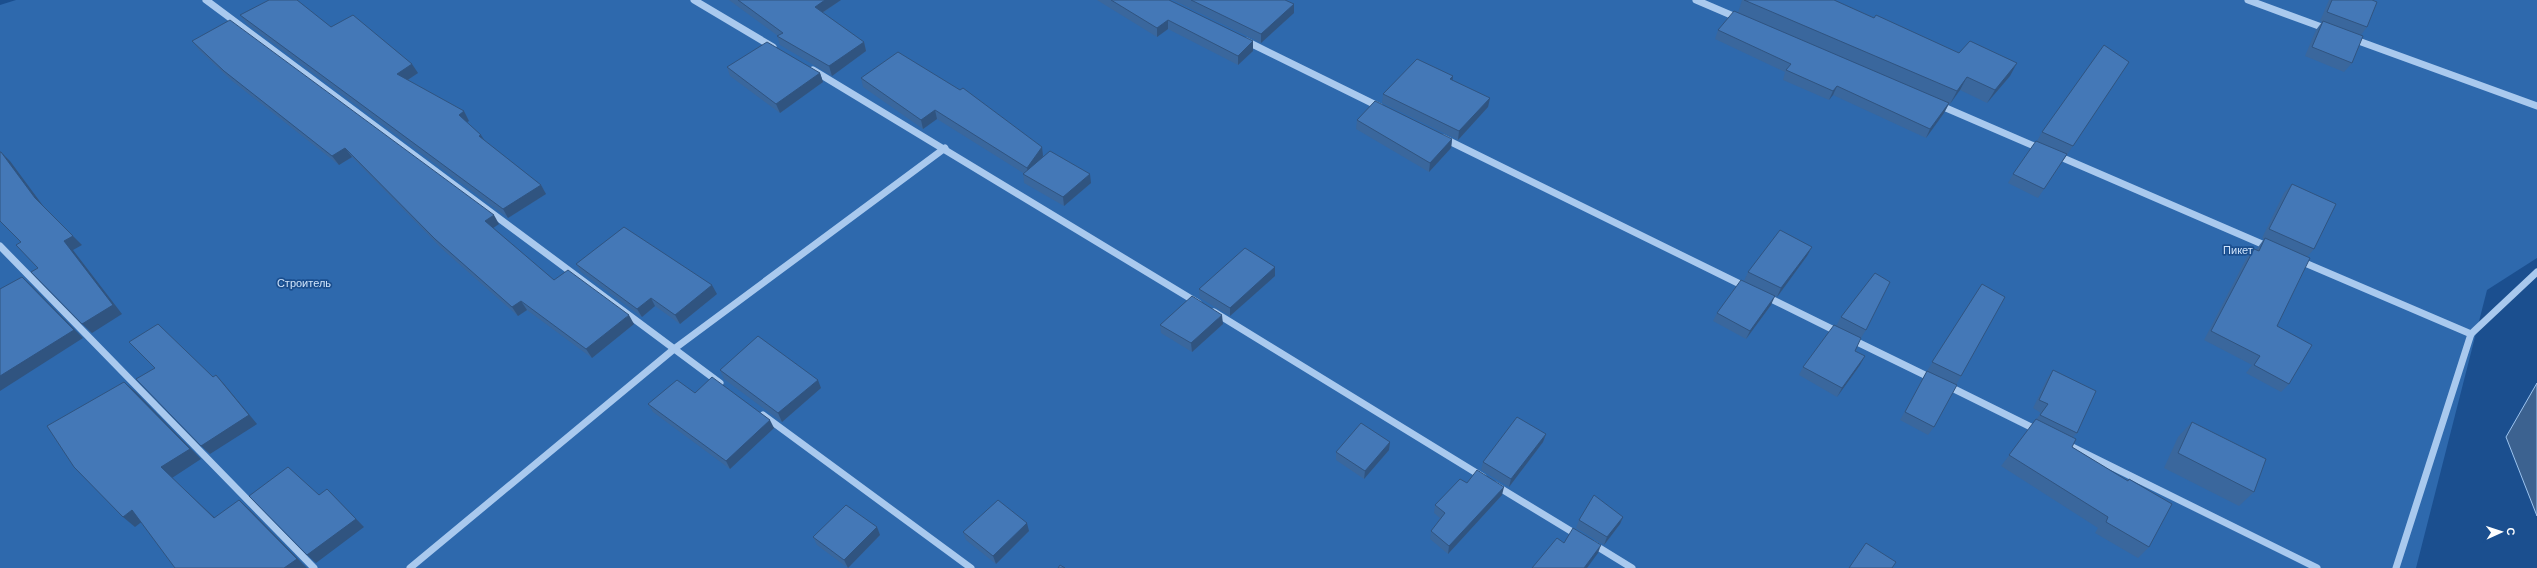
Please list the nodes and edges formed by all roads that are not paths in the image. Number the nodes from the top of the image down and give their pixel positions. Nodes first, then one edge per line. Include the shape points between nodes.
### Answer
1 (206, 0) edge
2 (694, 0) edge
3 (1696, 0) edge
4 (2248, 0) edge
5 (1747, 22) edge
6 (2337, 33) edge
7 (2345, 36) edge
8 (1241, 39) edge
9 (782, 52) edge
10 (803, 64) edge
11 (1930, 101) edge
12 (2537, 106) edge
13 (1384, 109) edge
14 (1434, 134) edge
15 (945, 148) junction
16 (0, 246) edge
17 (2274, 249) edge
18 (2288, 255) edge
19 (2537, 272) edge
20 (1750, 289) edge
21 (1757, 293) edge
22 (2471, 334) junction
23 (674, 349) junction
24 (725, 387) edge
25 (756, 410) edge
26 (2044, 434) edge
27 (2059, 441) edge
28 (1628, 567) edge
29 (314, 568) edge
30 (410, 568) edge
31 (971, 568) edge
32 (2317, 568) edge
33 (2396, 568) edge

1 - 23 street
2 - 9 street
3 - 5 street
4 - 6 street
7 - 12 street
8 - 13 street
10 - 15 street
11 - 17 street
14 - 20 street
15 - 23 street
15 - 28 street
16 - 29 street
18 - 22 street
19 - 22 street
21 - 26 street
22 - 33 street
23 - 24 street
23 - 30 street
25 - 31 street
27 - 32 street

